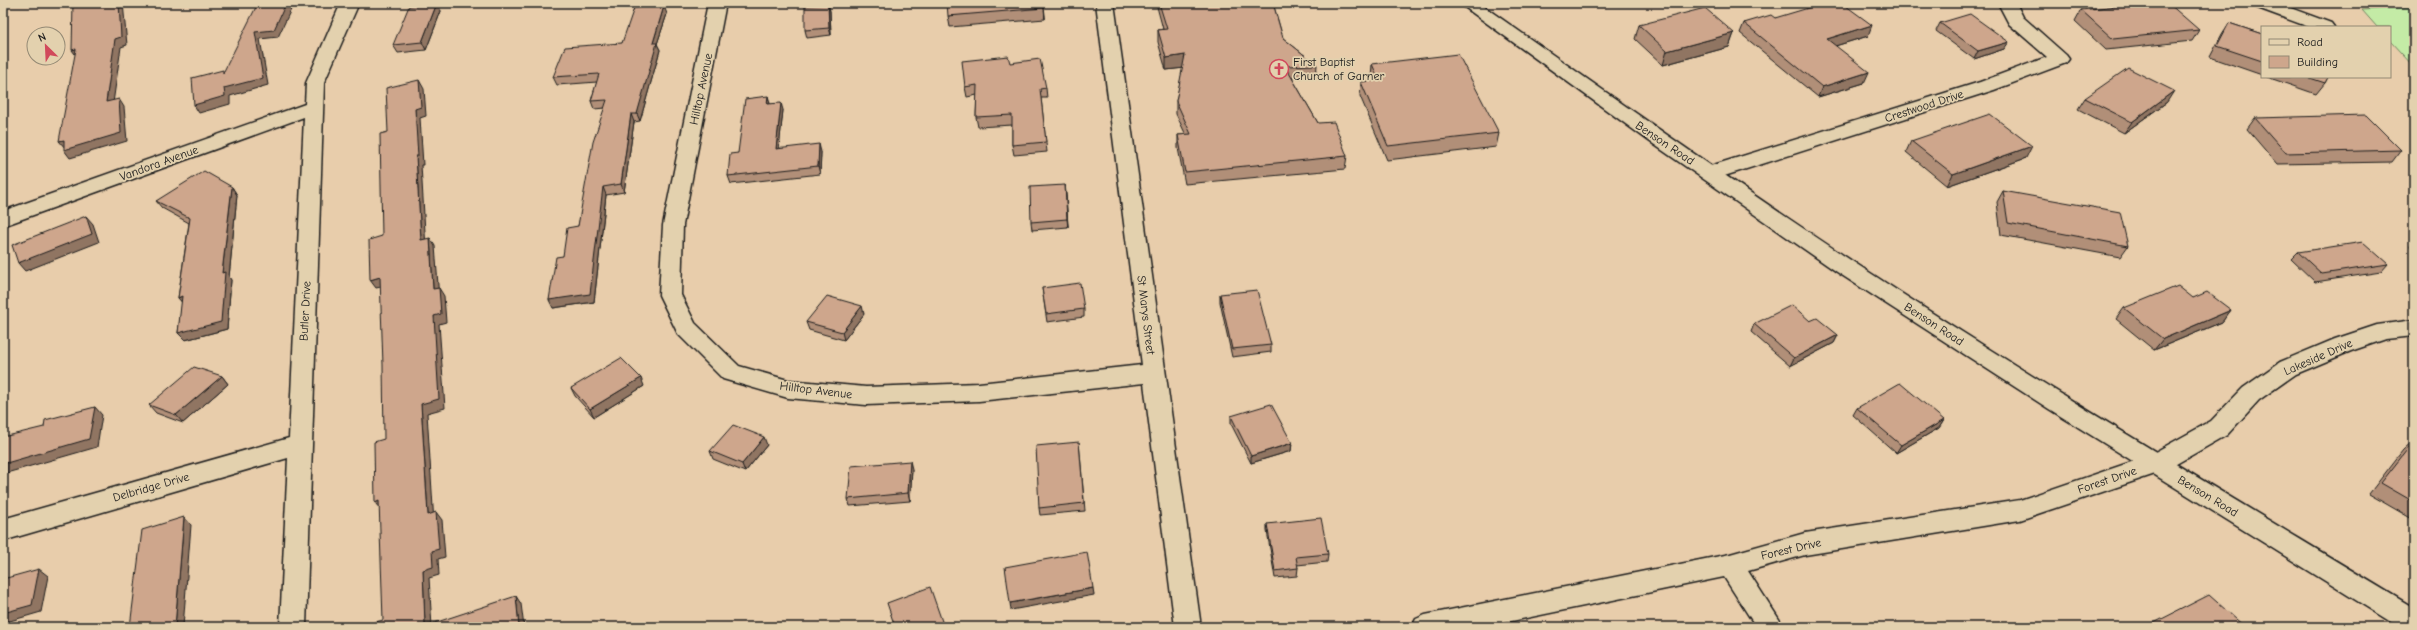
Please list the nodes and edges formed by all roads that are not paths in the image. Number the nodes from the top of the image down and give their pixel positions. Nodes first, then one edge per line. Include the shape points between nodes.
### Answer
1 (350, 3) edge
2 (718, 3) edge
3 (1105, 3) edge
4 (1468, 3) edge
5 (2007, 3) edge
6 (2261, 3) edge
7 (2322, 26) edge
8 (314, 107) junction
9 (1711, 173) junction
10 (3, 219) edge
11 (2414, 328) edge
12 (1153, 373) junction
13 (299, 445) junction
14 (2155, 464) junction
15 (3, 530) edge
16 (1730, 565) junction
17 (2414, 622) edge
18 (293, 627) edge
19 (1188, 627) edge
20 (1425, 627) edge
21 (1772, 627) edge

1 - 8 street, Butler Drive via 315,83
2 - 12 street, Hilltop Avenue via 673,225 670,295 686,328 731,373 788,389 866,396 979,392
3 - 12 street, St Marys Street
4 - 9 street, Benson Road via 1608,105
5 - 9 street, Crestwood Drive via 2015,20 2060,59 1987,86
6 - 7 street
8 - 10 street, Vandora Avenue
8 - 13 street, Butler Drive
9 - 14 street, Benson Road via 1850,270 2044,396
11 - 14 street, Lakeside Drive via 2385,331 2350,342 2288,368 2251,394 2218,428
12 - 19 street, St Marys Street
13 - 15 street, Delbridge Drive
13 - 18 street, Butler Drive
14 - 16 street, Forest Drive via 2020,510 1805,544
14 - 17 street, Benson Road
16 - 20 street, Forest Drive
16 - 21 street

